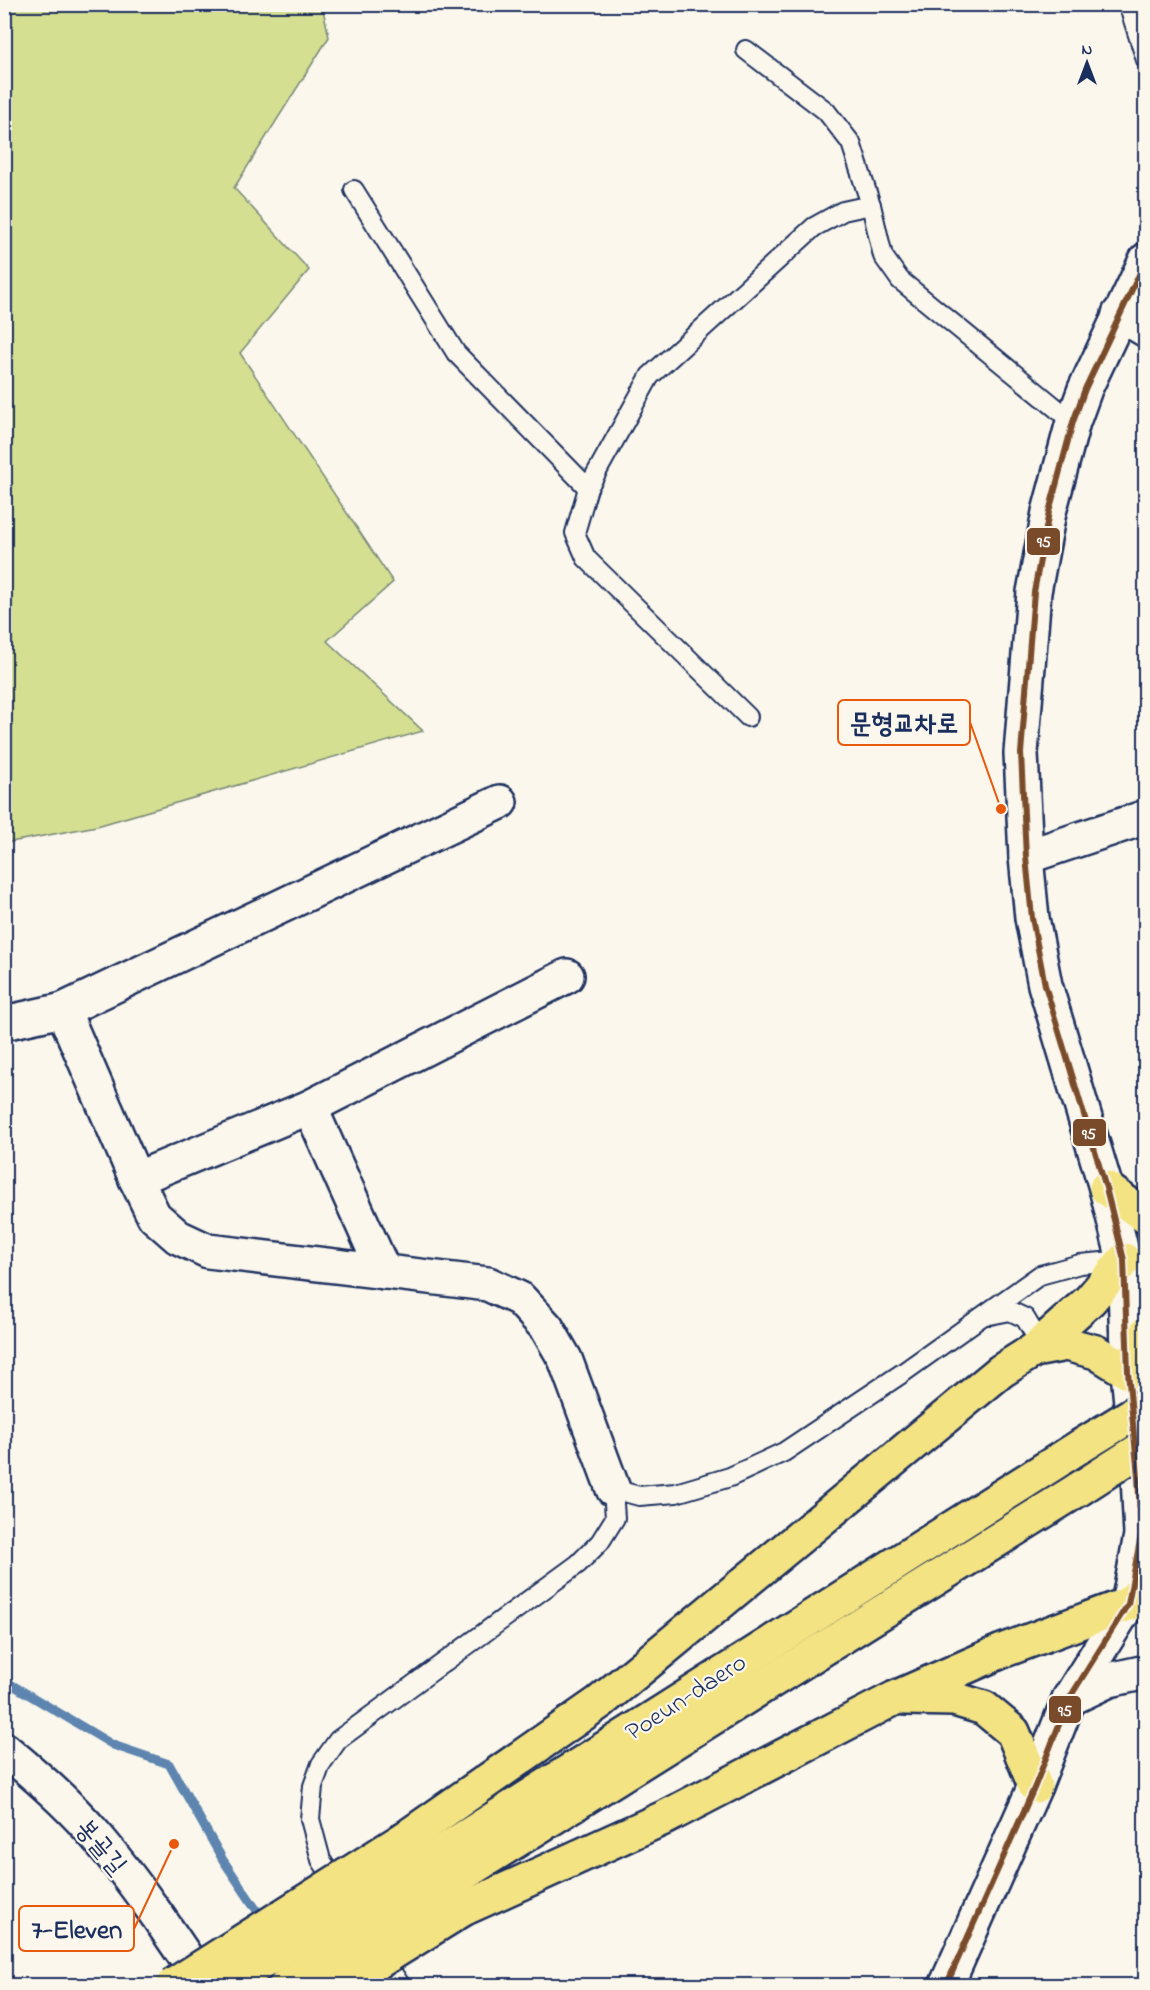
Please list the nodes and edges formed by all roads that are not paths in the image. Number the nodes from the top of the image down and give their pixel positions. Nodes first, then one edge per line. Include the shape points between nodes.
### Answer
1 (1128, 4) edge
2 (746, 50) dead end
3 (1146, 60) edge
4 (354, 190) dead end
5 (872, 205) junction
6 (1146, 260) edge
7 (1132, 322) edge
8 (1072, 422) junction
9 (588, 488) junction
10 (748, 717) dead end
11 (500, 802) dead end
12 (1146, 817) edge
13 (1026, 857) junction
14 (567, 976) dead end
15 (63, 1010) junction
16 (4, 1023) edge
17 (310, 1107) junction
18 (136, 1179) junction
19 (1106, 1188) junction
20 (1146, 1216) edge
21 (1124, 1260) junction
22 (384, 1272) junction
23 (982, 1317) junction
24 (1146, 1333) edge
25 (1034, 1350) junction
26 (1128, 1372) junction
27 (1146, 1406) edge
28 (1146, 1446) edge
29 (613, 1489) junction
30 (1140, 1600) edge
31 (1146, 1672) edge
32 (896, 1698) junction
33 (1069, 1699) junction
34 (4, 1749) edge
35 (1035, 1786) junction
36 (434, 1874) junction
37 (172, 1986) edge
38 (205, 1986) edge
39 (223, 1986) edge
40 (286, 1986) edge
41 (339, 1986) edge
42 (401, 1986) edge
43 (946, 1986) edge

1 - 3 lane
2 - 5 lane via 826,111 851,143
4 - 9 lane via 456,353
5 - 8 lane via 883,256 900,280
5 - 9 lane via 843,211 814,227 650,376
6 - 7 street
7 - 8 street
8 - 13 street via 1034,592 1021,753
9 - 10 lane via 575,533 586,558
11 - 15 street
12 - 13 street
13 - 19 street via 1032,918 1045,985
14 - 17 street
15 - 16 street
15 - 18 street
17 - 18 street
17 - 22 street
18 - 22 street via 154,1216 178,1237 208,1251
19 - 20 highway
19 - 21 street
21 - 23 lane via 1080,1264 1040,1275
21 - 25 highway via 1090,1300
21 - 26 street
22 - 29 street via 488,1284 520,1299 547,1328 565,1359
23 - 25 lane via 1010,1311 1024,1318 1034,1334
23 - 29 lane via 783,1452 730,1478 676,1493 639,1496
24 - 26 highway
25 - 26 highway via 1066,1344 1096,1352
25 - 36 highway via 1001,1371 600,1702
26 - 30 street via 1138,1476
27 - 36 highway, Poeun-daero, bridge
28 - 36 highway, Poeun-daero, bridge
29 - 42 lane via 615,1518 600,1542 578,1564 338,1740 321,1764 313,1786 310,1819 321,1860
30 - 32 highway via 1002,1652
30 - 33 street
31 - 33 street via 1109,1680
32 - 35 highway via 954,1699 984,1708 1013,1732
32 - 36 highway via 666,1817
33 - 35 street
34 - 38 street, 봉골길 via 96,1836
35 - 43 street
36 - 37 highway, bridge
36 - 39 highway, Poeun-daero, bridge
36 - 40 highway, bridge
36 - 41 highway, bridge

